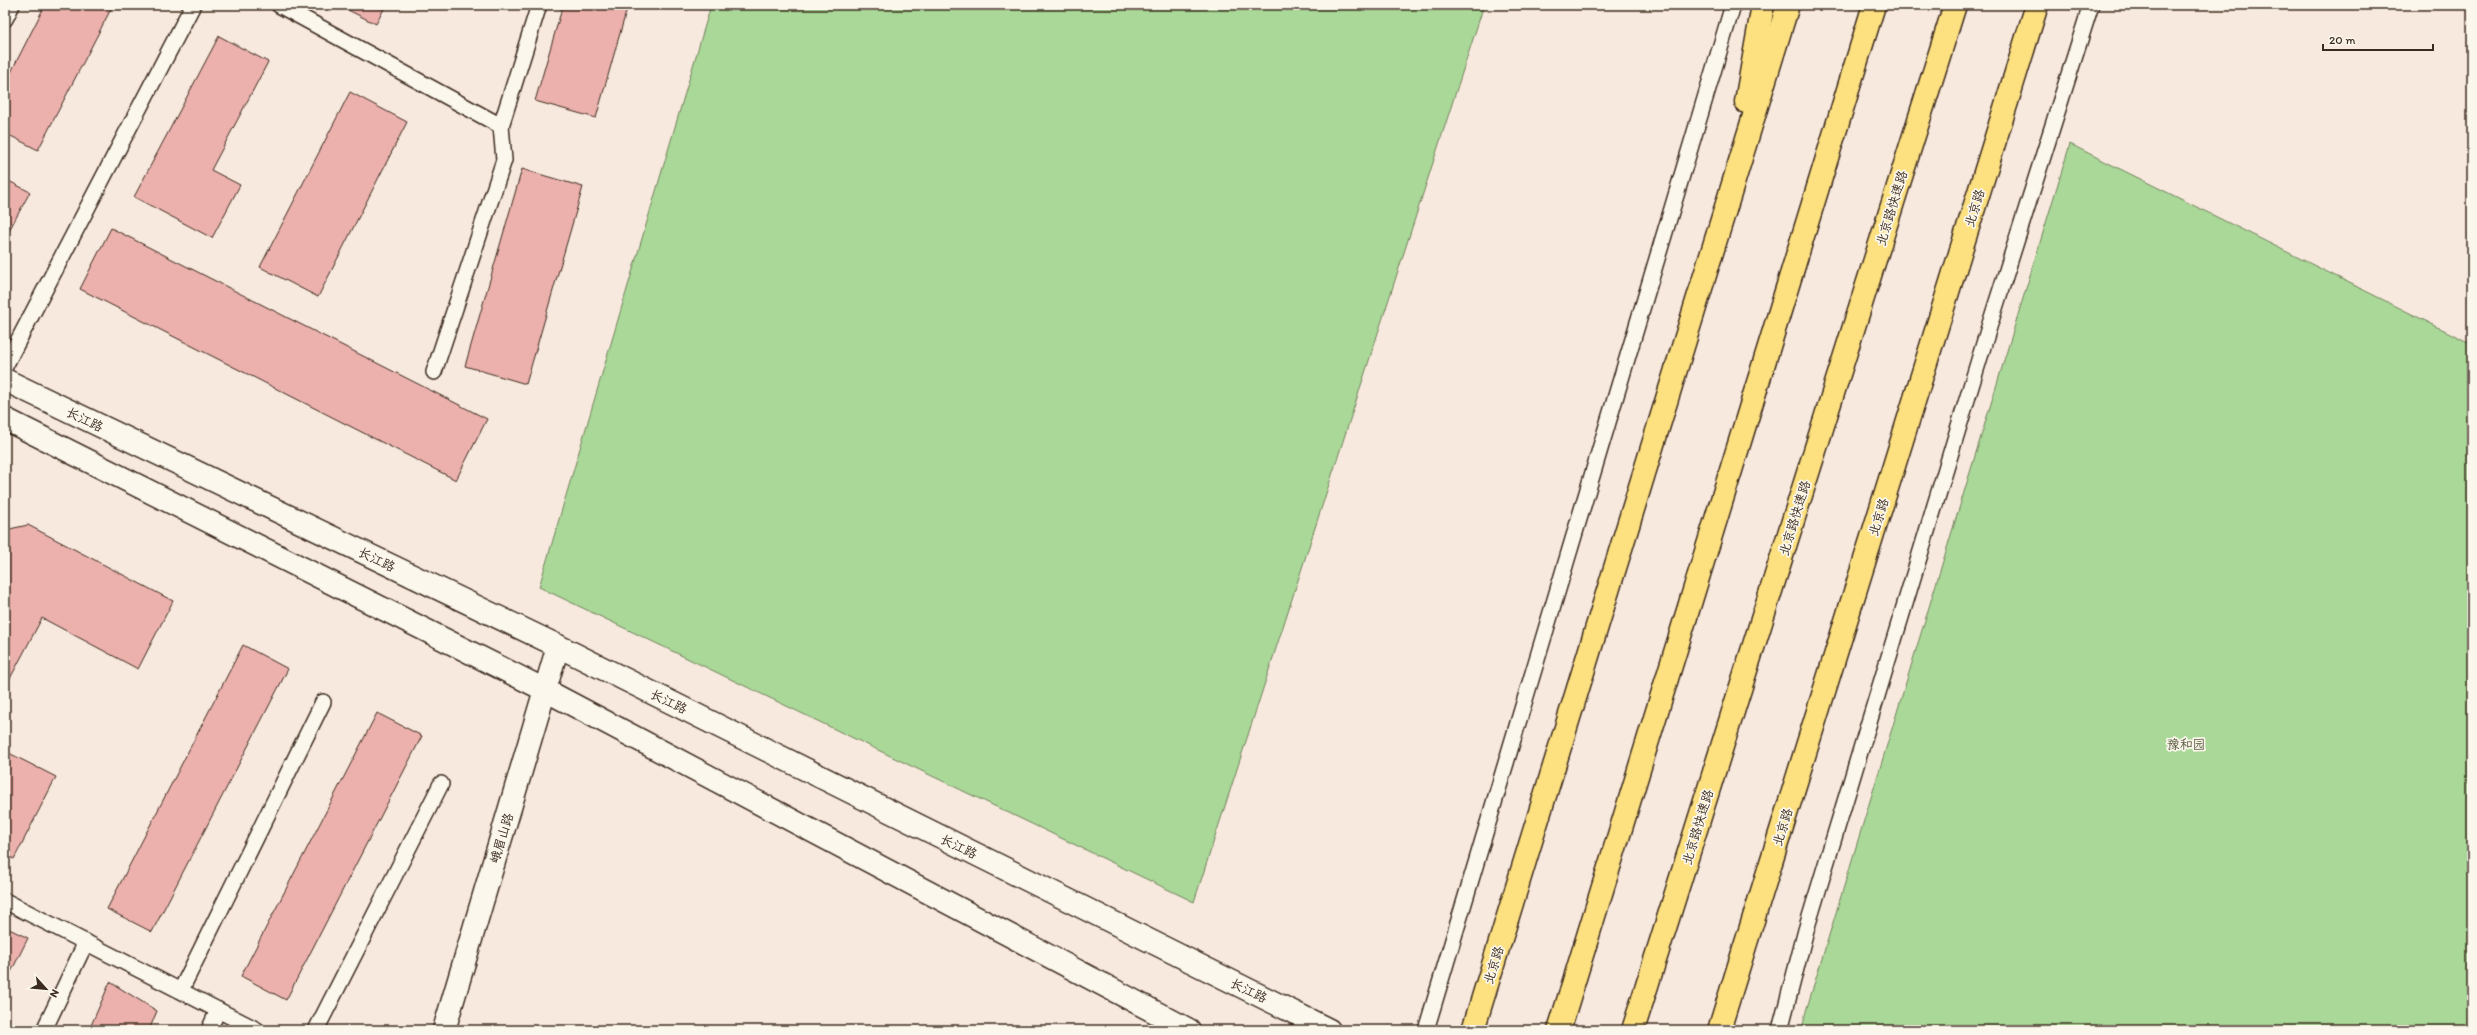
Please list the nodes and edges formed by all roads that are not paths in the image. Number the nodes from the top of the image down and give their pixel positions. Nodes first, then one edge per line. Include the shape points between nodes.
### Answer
1 (12, 5) edge
2 (193, 5) edge
3 (280, 5) edge
4 (539, 5) edge
5 (1733, 5) edge
6 (1763, 5) edge
7 (1788, 5) edge
8 (1874, 5) edge
9 (1955, 5) edge
10 (2037, 5) edge
11 (2041, 5) edge
12 (2091, 5) edge
13 (5, 19) edge
14 (2028, 33) junction
15 (501, 126) junction
16 (1730, 195) junction
17 (5, 366) edge
18 (434, 372) dead end
19 (5, 380) edge
20 (5, 419) edge
21 (558, 646) junction
22 (544, 690) junction
23 (323, 702) dead end
24 (441, 784) dead end
25 (5, 901) edge
26 (86, 942) junction
27 (181, 990) junction
28 (218, 1010) junction
29 (44, 1030) edge
30 (209, 1030) edge
31 (257, 1030) edge
32 (316, 1030) edge
33 (444, 1030) edge
34 (1189, 1030) edge
35 (1329, 1030) edge
36 (1426, 1030) edge
37 (1473, 1030) edge
38 (1559, 1030) edge
39 (1633, 1030) edge
40 (1719, 1030) edge
41 (1780, 1030) edge

1 - 13 lane
2 - 17 lane
3 - 15 lane
4 - 15 lane
5 - 36 lane
6 - 16 main road
7 - 16 main road, 北京路
8 - 38 main road
9 - 39 main road, 北京路快速路
10 - 14 main road, 北京路
11 - 14 main road
12 - 41 lane via 1989,327 1813,908
14 - 40 main road, 北京路
15 - 18 lane via 504,160
16 - 37 main road, 北京路
19 - 21 street, 长江路
20 - 22 street
21 - 22 street, 峨眉山路
21 - 35 street, 长江路
22 - 33 street, 峨眉山路
22 - 34 street
23 - 27 lane
24 - 32 lane
25 - 26 lane
26 - 27 lane
26 - 29 lane
27 - 28 lane
28 - 30 lane
28 - 31 lane

